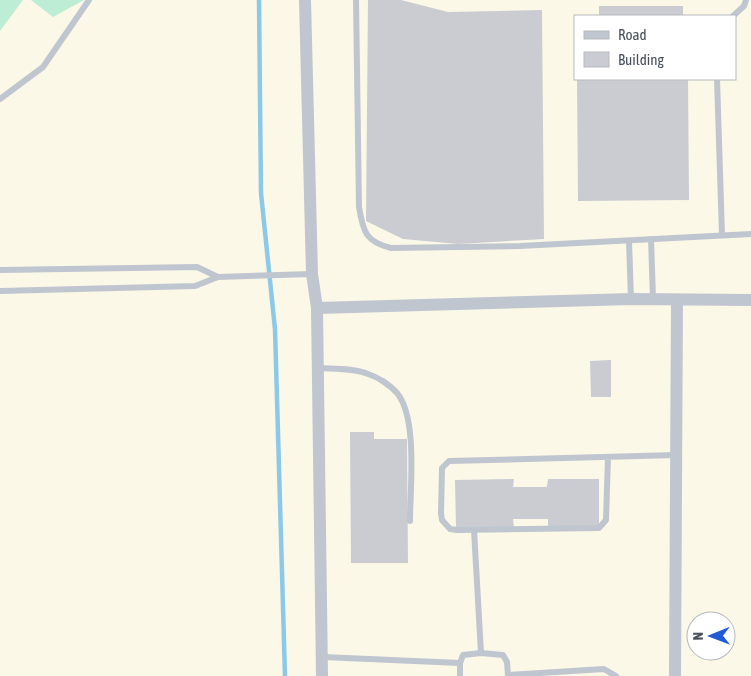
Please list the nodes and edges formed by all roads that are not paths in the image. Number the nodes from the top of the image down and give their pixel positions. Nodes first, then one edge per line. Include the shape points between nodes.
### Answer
1 (89, 0) edge
2 (305, 0) edge
3 (356, 0) edge
4 (746, 0) edge
5 (734, 15) edge
6 (718, 80) edge
7 (0, 99) edge
8 (751, 234) edge
9 (722, 235) junction
10 (651, 239) junction
11 (630, 241) junction
12 (0, 270) edge
13 (312, 274) junction
14 (218, 277) junction
15 (0, 291) edge
16 (632, 299) junction
17 (653, 299) junction
18 (677, 300) junction
19 (751, 300) edge
20 (317, 308) junction
21 (318, 368) junction
22 (677, 455) junction
23 (608, 457) junction
24 (410, 521) dead end
25 (474, 530) junction
26 (481, 653) junction
27 (323, 657) junction
28 (460, 664) junction
29 (508, 675) edge
30 (322, 676) edge
31 (460, 676) edge
32 (616, 676) edge
33 (676, 676) edge

1 - 7 lane via 43,67
2 - 13 street
3 - 11 lane via 359,207 368,238 391,248
4 - 5 lane
6 - 9 lane
8 - 9 lane
9 - 10 lane
10 - 11 lane
10 - 17 lane
11 - 16 lane
12 - 14 lane via 197,267
13 - 14 lane
13 - 20 street
14 - 15 lane via 195,286
16 - 17 street
16 - 20 street
17 - 18 street
18 - 19 street
18 - 22 street
20 - 21 street
21 - 24 lane via 367,373 397,393 406,411 410,433
21 - 27 street
22 - 23 lane
22 - 33 street
23 - 25 lane via 606,520 599,528
23 - 25 lane via 449,461 442,468 442,520 450,529
25 - 26 lane
26 - 28 lane via 463,655
26 - 29 lane via 503,655
27 - 28 lane
27 - 30 street
28 - 31 lane
29 - 32 lane via 604,669

